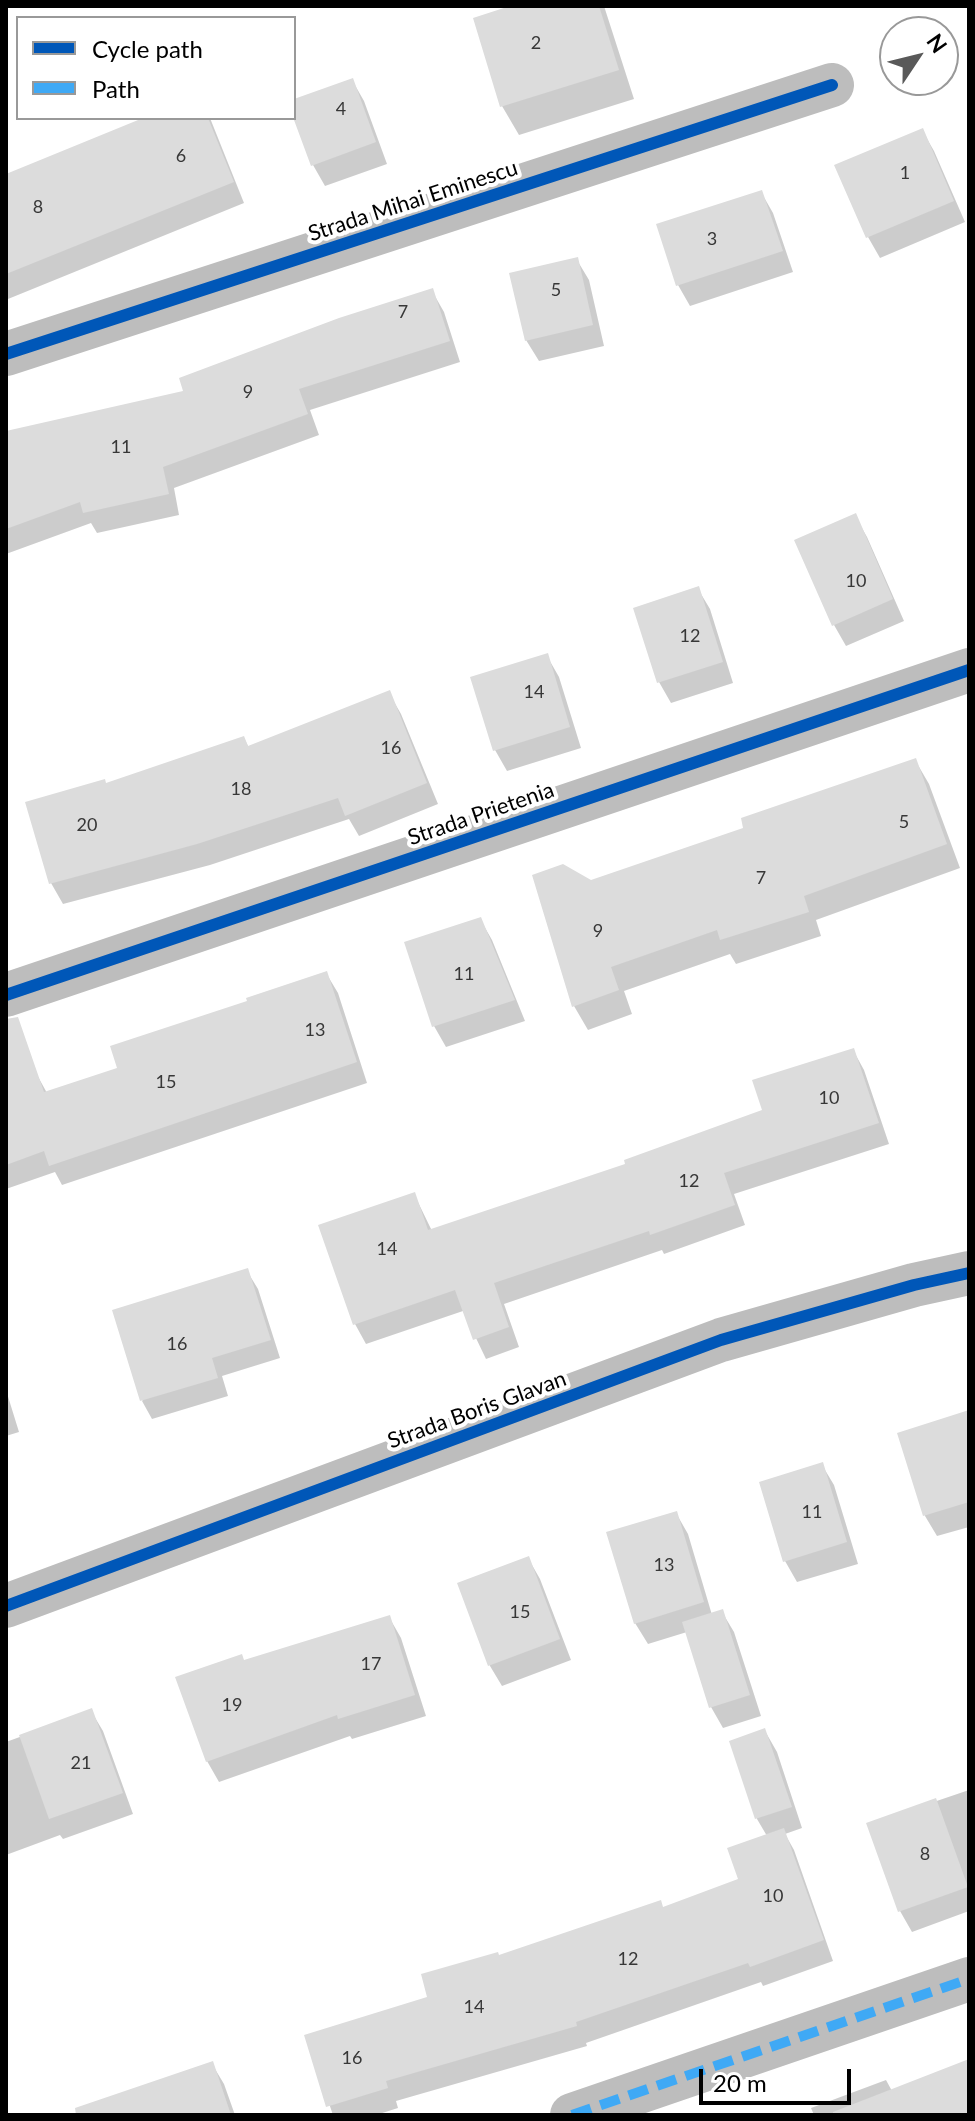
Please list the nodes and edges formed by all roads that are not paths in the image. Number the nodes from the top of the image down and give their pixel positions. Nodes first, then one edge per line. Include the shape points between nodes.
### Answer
1 (832, 85) dead end
2 (6, 354) edge
3 (969, 670) edge
4 (6, 995) edge
5 (969, 1273) edge
6 (6, 1606) edge
7 (969, 1979) edge
8 (572, 2115) edge

1 - 2 street, Strada Mihai Eminescu
3 - 4 street, Strada Prietenia
5 - 6 street, Strada Boris Glavan via 721,1340
7 - 8 street

